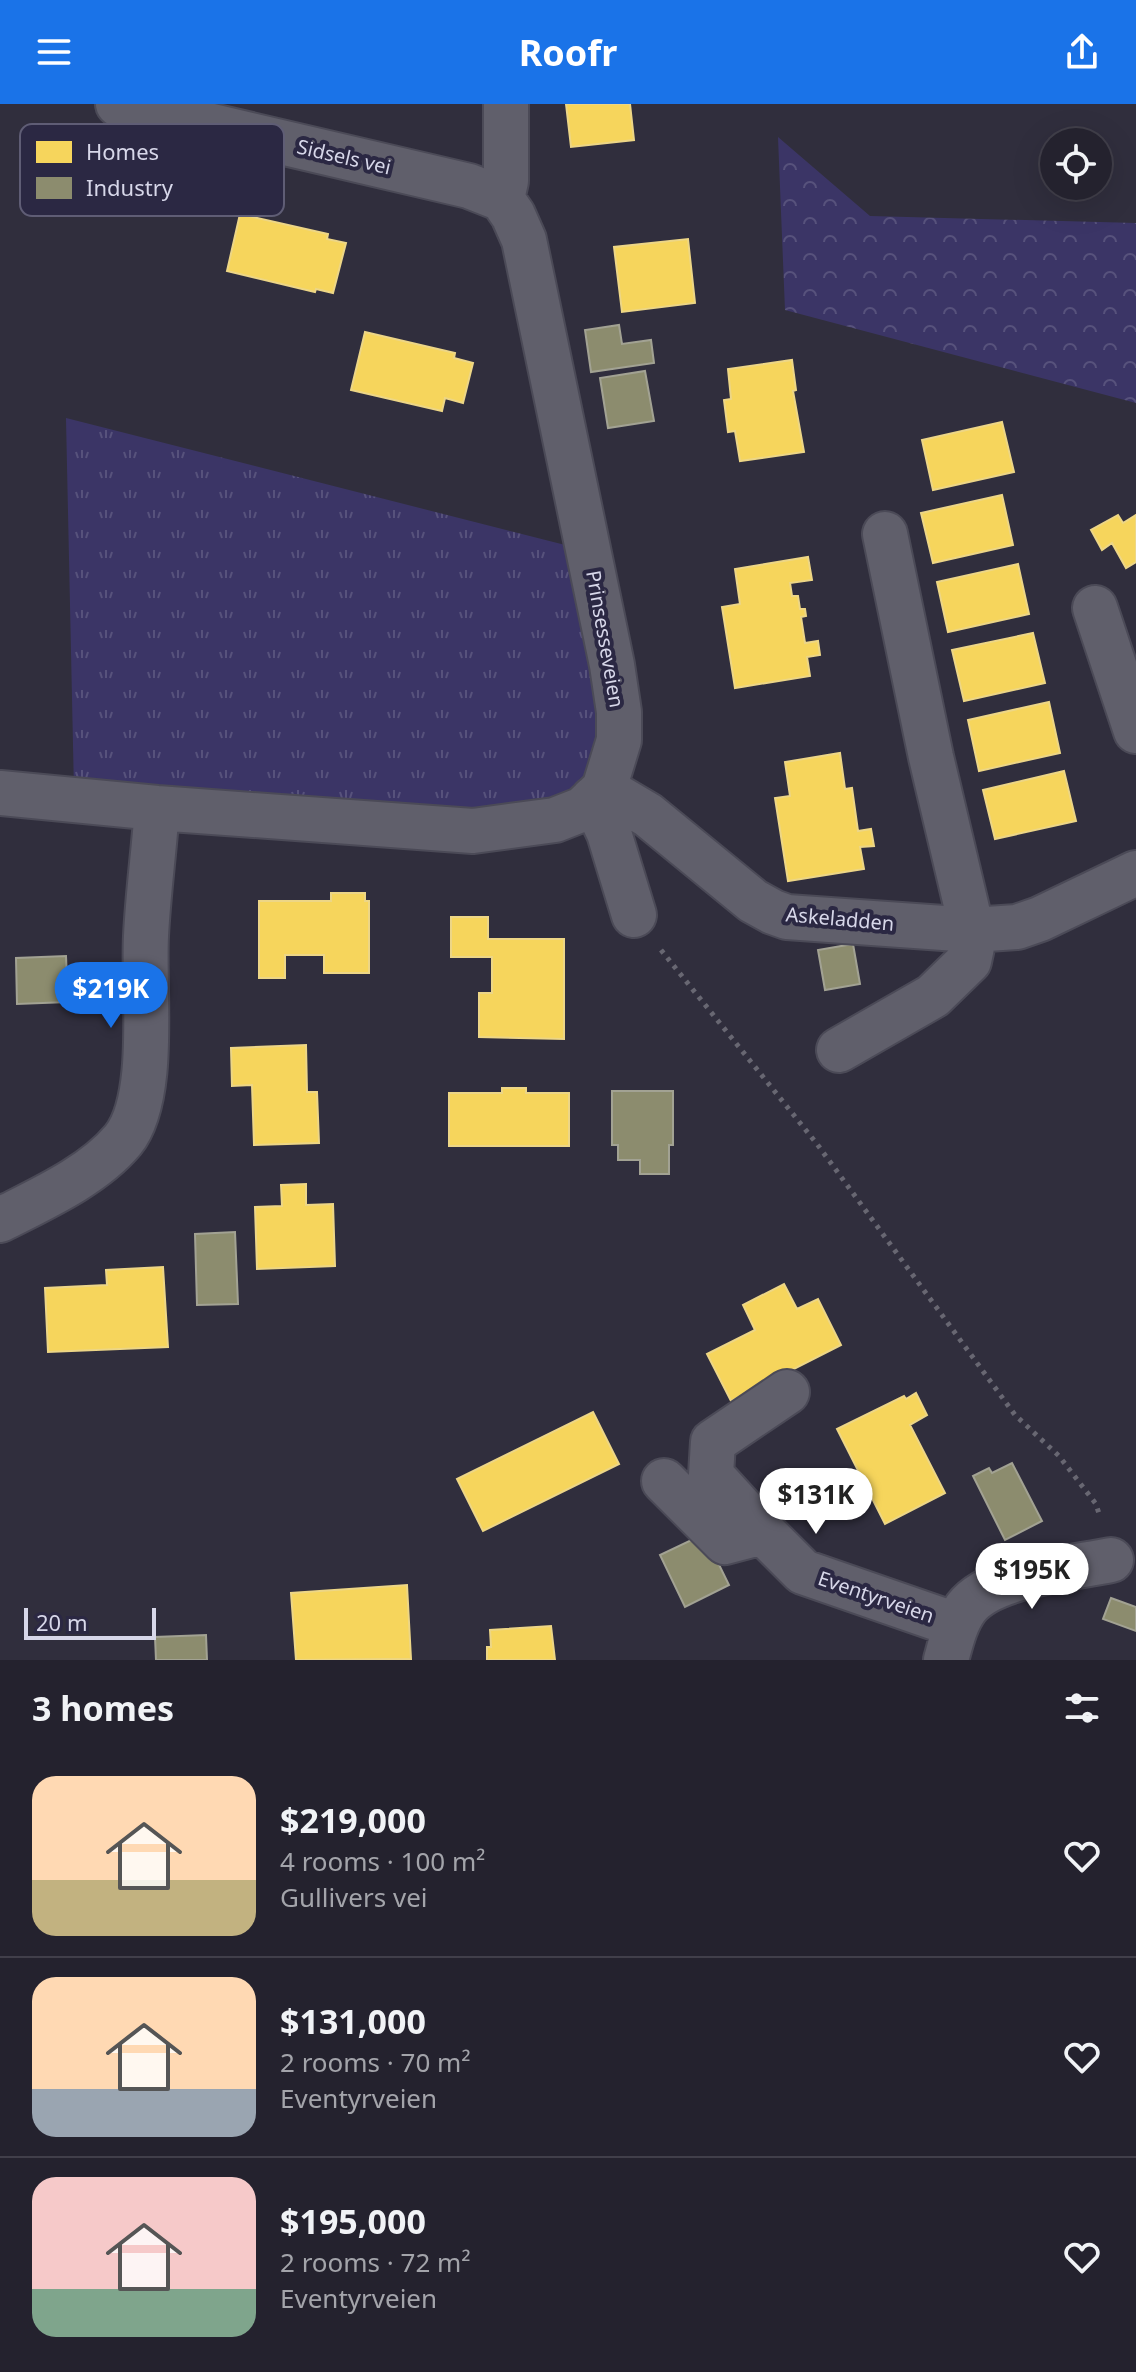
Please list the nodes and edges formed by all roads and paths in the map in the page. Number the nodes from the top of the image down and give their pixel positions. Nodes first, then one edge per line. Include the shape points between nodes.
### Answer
1 (118, 104) edge
2 (506, 104) edge
3 (204, 124) edge
4 (284, 143) edge
5 (507, 207) junction
6 (885, 534) dead end
7 (1095, 608) dead end
8 (1136, 731) edge
9 (0, 793) edge
10 (599, 794) junction
11 (157, 808) junction
12 (1136, 873) edge
13 (634, 915) joint
14 (972, 930) junction
15 (839, 1050) dead end
16 (0, 1220) edge
17 (787, 1392) dead end
18 (664, 1481) dead end
19 (763, 1532) junction
20 (1111, 1560) joint
21 (951, 1642) edge

1 - 3 street, Sidsels vei
2 - 5 street, Prinsesseveien
4 - 5 street, Sidsels vei via 469,186
5 - 10 street, Prinsesseveien via 524,240 612,665 619,740
6 - 14 street
7 - 8 street
9 - 11 street
10 - 11 street via 583,809 555,820 473,831
10 - 13 street
10 - 14 street, Askeladden via 648,815 773,912
11 - 16 street via 146,936 145,1079 138,1113 104,1161
12 - 14 street, Askeladden via 1017,927
13 - 20 path via 817,1144 1015,1415 1059,1456 1096,1504
14 - 15 street via 969,961 933,996
17 - 19 street, Eventyrveien via 713,1442 711,1475
18 - 19 street via 725,1542
19 - 21 street, Eventyrveien via 803,1572
20 - 21 street, Eventyrveien via 1008,1581 982,1593 967,1607

